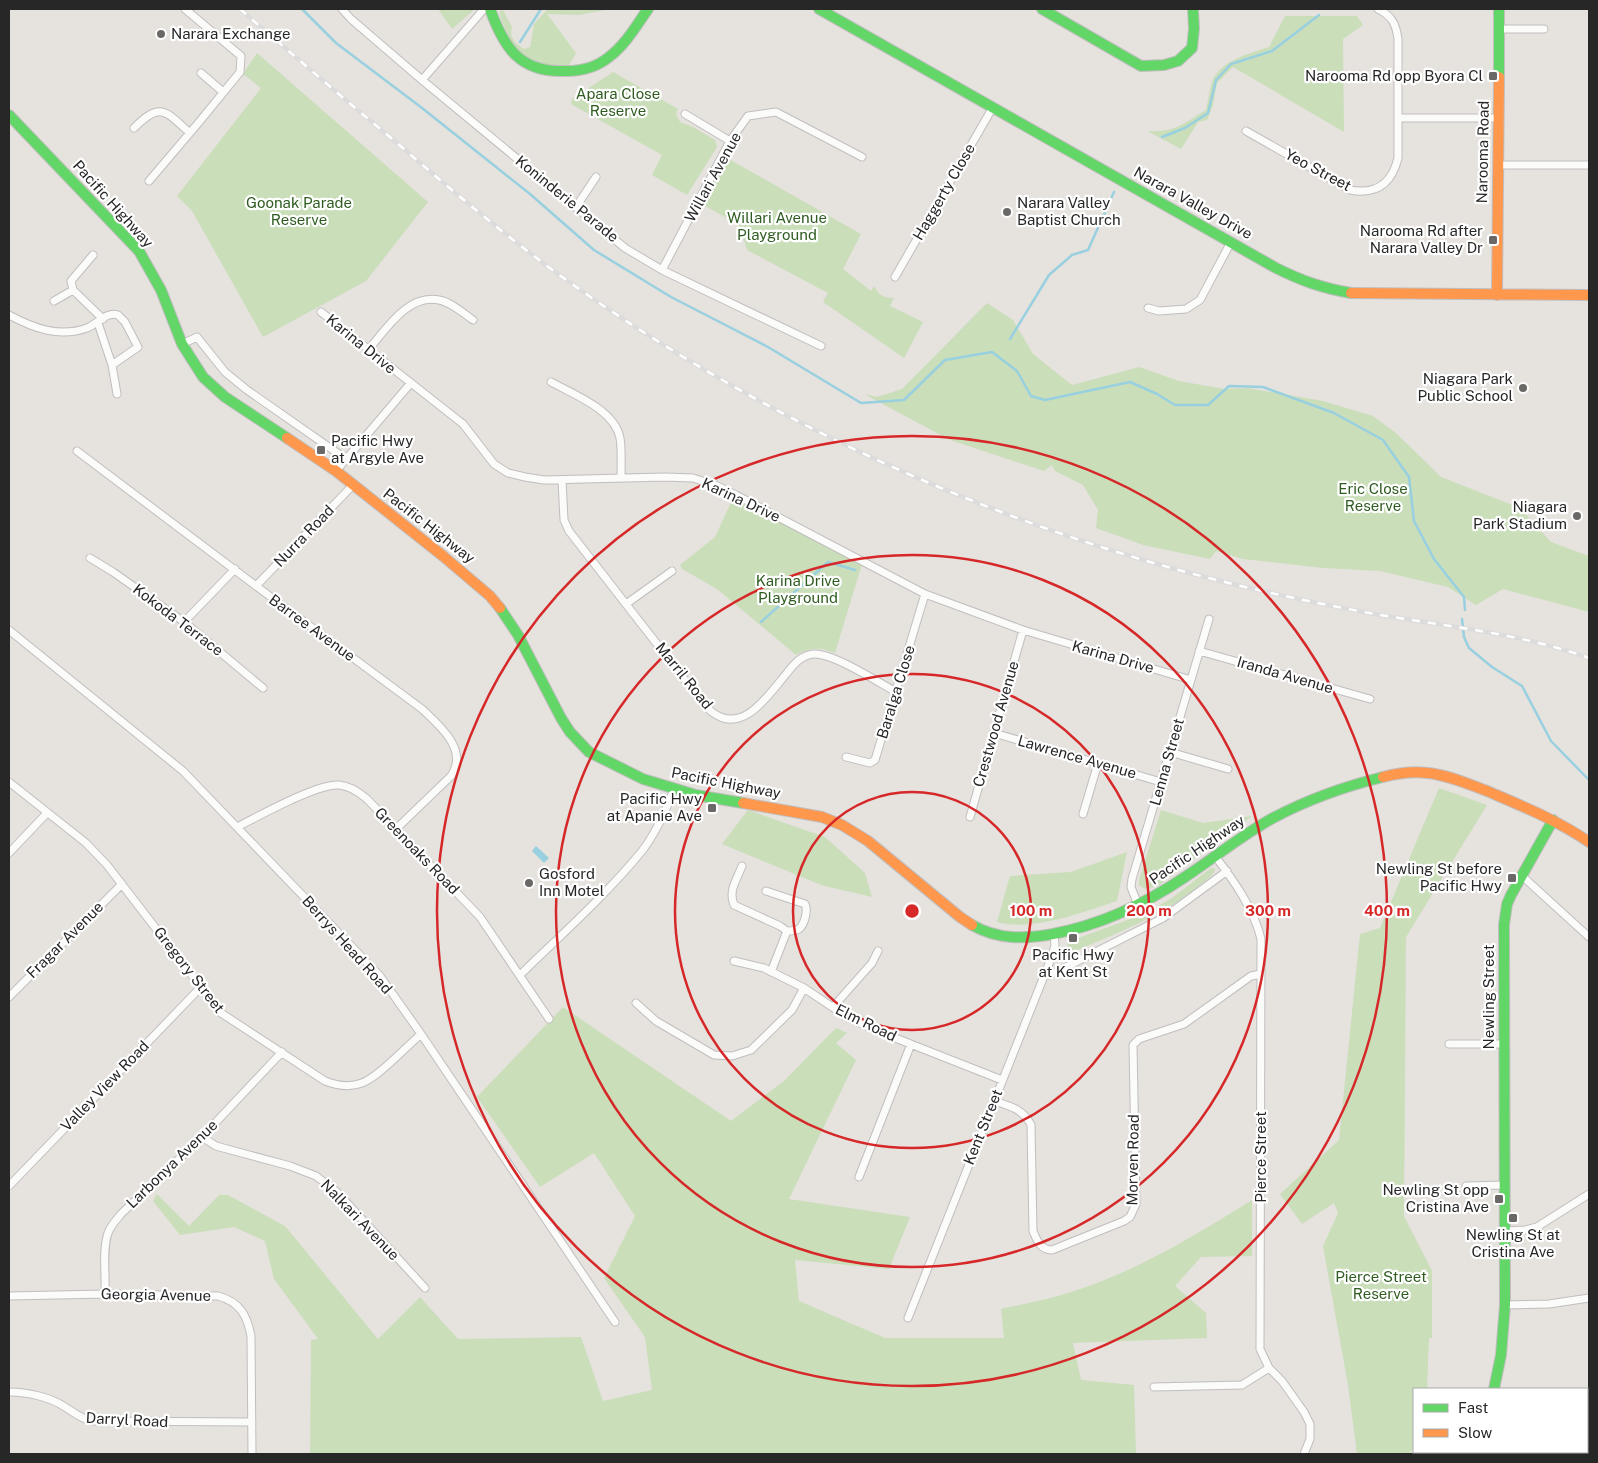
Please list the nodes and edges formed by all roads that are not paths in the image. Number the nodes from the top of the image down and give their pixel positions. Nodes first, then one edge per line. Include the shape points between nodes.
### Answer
1 (185, 9) edge
2 (342, 9) edge
3 (484, 9) edge
4 (490, 9) edge
5 (648, 9) edge
6 (819, 9) edge
7 (1042, 9) edge
8 (1193, 9) edge
9 (1378, 9) edge
10 (1499, 9) edge
11 (1499, 29) junction
12 (1544, 29) dead end
13 (201, 73) dead end
14 (422, 80) junction
15 (223, 92) junction
16 (993, 107) junction
17 (685, 114) dead end
18 (9, 115) edge
19 (1398, 118) junction
20 (1498, 118) junction
21 (134, 128) dead end
22 (1246, 131) dead end
23 (190, 133) junction
24 (730, 141) junction
25 (862, 157) dead end
26 (1498, 165) junction
27 (1589, 165) edge
28 (596, 177) dead end
29 (149, 181) dead end
30 (576, 207) junction
31 (1231, 242) junction
32 (93, 255) dead end
33 (662, 270) junction
34 (895, 277) dead end
35 (73, 290) junction
36 (1589, 295) edge
37 (1497, 296) junction
38 (54, 301) dead end
39 (1148, 308) dead end
40 (321, 312) dead end
41 (9, 314) edge
42 (473, 320) dead end
43 (100, 321) junction
44 (182, 344) junction
45 (821, 346) dead end
46 (368, 350) junction
47 (112, 365) junction
48 (551, 382) dead end
49 (410, 384) junction
50 (117, 394) dead end
51 (77, 451) dead end
52 (346, 459) junction
53 (336, 471) junction
54 (621, 477) junction
55 (562, 480) junction
56 (353, 485) junction
57 (90, 558) dead end
58 (235, 569) junction
59 (672, 571) dead end
60 (256, 586) junction
61 (925, 594) junction
62 (626, 604) junction
63 (1209, 619) dead end
64 (184, 622) junction
65 (9, 630) edge
66 (1023, 630) junction
67 (1199, 651) junction
68 (1191, 680) junction
69 (263, 688) dead end
70 (896, 692) junction
71 (1370, 699) dead end
72 (994, 733) junction
73 (1170, 752) junction
74 (846, 757) dead end
75 (1098, 763) junction
76 (1228, 769) dead end
77 (9, 782) edge
78 (1161, 782) junction
79 (674, 789) junction
80 (47, 813) junction
81 (1083, 814) dead end
82 (970, 817) dead end
83 (1553, 820) junction
84 (237, 827) junction
85 (396, 829) junction
86 (1589, 842) edge
87 (9, 853) edge
88 (1215, 856) junction
89 (742, 866) dead end
90 (1226, 871) junction
91 (1521, 875) junction
92 (122, 884) junction
93 (766, 891) dead end
94 (1138, 905) junction
95 (787, 931) junction
96 (1054, 935) junction
97 (1589, 937) edge
98 (878, 951) dead end
99 (734, 960) dead end
100 (771, 972) junction
101 (1261, 974) junction
102 (520, 975) junction
103 (1044, 975) junction
104 (201, 987) junction
105 (804, 988) junction
106 (9, 996) edge
107 (636, 1003) dead end
108 (833, 1007) junction
109 (549, 1019) dead end
110 (421, 1034) junction
111 (911, 1044) junction
112 (1450, 1044) dead end
113 (1504, 1044) junction
114 (282, 1052) junction
115 (1002, 1080) junction
116 (994, 1101) junction
117 (202, 1137) junction
118 (859, 1177) dead end
119 (9, 1186) edge
120 (1466, 1186) dead end
121 (1505, 1186) junction
122 (1589, 1194) edge
123 (1505, 1231) junction
124 (425, 1288) dead end
125 (105, 1294) junction
126 (9, 1296) edge
127 (1589, 1298) edge
128 (1506, 1305) junction
129 (908, 1318) dead end
130 (615, 1322) dead end
131 (1269, 1368) junction
132 (1154, 1387) dead end
133 (1494, 1388) edge
134 (9, 1392) edge
135 (252, 1422) junction
136 (252, 1454) edge
137 (1304, 1454) edge

1 - 15 street via 241,56 240,72
2 - 14 street, Koninderie Parade
3 - 14 street
4 - 5 main road via 500,36 516,57 535,69 563,72 594,67 613,55
6 - 16 main road, Narara Valley Drive
7 - 8 main road via 1141,66 1178,61 1192,48
9 - 19 street, Yeo Street via 1391,18 1397,31
10 - 11 main road, Narooma Road
11 - 12 street
11 - 20 main road, Narooma Road
13 - 15 street
14 - 30 street, Koninderie Parade
15 - 23 street
16 - 31 main road, Narara Valley Drive
16 - 34 street, Haggerty Close
17 - 24 street
18 - 44 main road, Pacific Highway via 139,251 161,290
19 - 20 street
19 - 22 street, Yeo Street via 1398,158 1392,176 1381,186 1364,191 1350,190
20 - 26 main road, Narooma Road
21 - 23 street via 147,115 160,111
23 - 29 street
24 - 25 street, Willari Avenue via 748,116 776,112
24 - 33 street, Willari Avenue
26 - 27 street
26 - 37 main road, Narooma Road
28 - 30 street
30 - 33 street, Koninderie Parade via 626,248
31 - 37 main road, Narara Valley Drive via 1292,276 1338,292
31 - 39 street via 1200,300 1186,309 1159,311
32 - 35 street via 71,281
33 - 45 street, Koninderie Parade
35 - 38 street
35 - 43 street
36 - 37 main road, Narara Valley Drive
40 - 46 street, Karina Drive
41 - 43 street via 34,328 47,330 77,330
42 - 46 street via 440,300 419,302 404,310
43 - 47 street
43 - 47 street via 112,313 121,316 138,347
44 - 52 street via 197,337 225,372
44 - 53 main road, Pacific Highway via 203,377 225,397
46 - 49 street, Karina Drive
47 - 50 street
48 - 54 street via 603,411 613,422 620,438
49 - 52 street
49 - 55 street, Karina Drive via 463,424 494,464 508,473
51 - 58 street, Barree Avenue
52 - 53 street
53 - 56 main road, Pacific Highway
54 - 55 street, Karina Drive
54 - 61 street, Karina Drive via 693,478 714,485
55 - 62 street, Marril Road via 566,526
56 - 60 street, Nurra Road
56 - 79 main road, Pacific Highway via 490,596 518,635 561,718 580,743 598,758 618,768
57 - 64 street, Kokoda Terrace
58 - 60 street, Barree Avenue
58 - 64 street
59 - 62 street
60 - 85 street, Barree Avenue via 422,709 453,744 457,752 456,769
61 - 66 street, Karina Drive
61 - 70 street, Baralga Close
62 - 70 street, Marril Road via 713,713 730,720 747,716 807,655 820,654 832,658
63 - 67 street, Lenna Street
64 - 69 street, Kokoda Terrace
65 - 84 street, Berrys Head Road via 183,771
66 - 68 street, Karina Drive
66 - 72 street, Crestwood Avenue
67 - 68 street, Lenna Street
67 - 71 street, Iranda Avenue
68 - 73 street, Lenna Street
70 - 74 street, Baralga Close via 875,760 870,763
72 - 75 street, Lawrence Avenue
72 - 82 street, Crestwood Avenue
73 - 76 street
73 - 78 street, Lenna Street
75 - 78 street, Lawrence Avenue
75 - 81 street
77 - 80 street, Gregory Street
78 - 94 street, Lenna Street via 1132,879 1131,887
79 - 96 main road, Pacific Highway via 822,817 868,841 976,927 996,936
79 - 102 street via 643,850
80 - 87 street
80 - 92 street, Gregory Street via 97,854
83 - 86 main road, Pacific Highway
83 - 88 main road, Pacific Highway via 1451,778 1412,772 1370,780 1309,800 1262,824
83 - 91 main road, Newling Street
84 - 85 street, Greenoaks Road via 312,791 338,785 361,794
84 - 110 street, Berrys Head Road via 380,976
85 - 102 street, Greenoaks Road via 480,917
88 - 90 street, Pierce Street
88 - 94 main road, Pacific Highway
89 - 95 street via 732,890 734,905
90 - 101 street, Pierce Street via 1258,927
90 - 103 street via 1149,927
91 - 97 street
91 - 113 main road, Newling Street via 1507,904 1504,924
92 - 104 street, Gregory Street
92 - 106 street, Fragar Avenue
93 - 95 street via 805,904 807,910 802,926
94 - 96 main road, Pacific Highway
95 - 100 street
96 - 103 street, Kent Street via 1055,945
98 - 108 street via 872,963
99 - 100 street, Elm Road
100 - 105 street, Elm Road
101 - 116 street, Morven Road via 1250,976 1184,1024 1139,1039 1133,1045 1136,1204 1130,1217 1124,1221 1052,1250 1043,1248 1033,1231 1031,1125 1020,1110
101 - 131 street, Pierce Street via 1260,1349
102 - 109 street, Greenoaks Road
103 - 115 street, Kent Street
104 - 114 street, Gregory Street via 226,1017
104 - 119 street, Valley View Road
105 - 107 street via 792,1010 751,1050 732,1056 714,1055 656,1021
105 - 108 street, Elm Road
108 - 111 street, Elm Road via 848,1017
110 - 114 street, Gregory Street via 372,1079 354,1086 325,1081
110 - 130 street, Berrys Head Road
111 - 115 street, Elm Road
111 - 118 street
112 - 113 street
113 - 121 main road, Newling Street
114 - 117 street, Larbonya Avenue
115 - 116 street, Kent Street
116 - 129 street, Kent Street
117 - 124 street, Nalkari Avenue via 216,1146 316,1176 337,1192
117 - 125 street, Larbonya Avenue via 114,1223 106,1250
120 - 121 street
121 - 123 main road, Newling Street
122 - 123 street via 1542,1225
123 - 128 main road, Newling Street
125 - 126 street, Georgia Avenue
125 - 135 street, Georgia Avenue via 218,1296 238,1305 247,1318 252,1336
127 - 128 street via 1549,1304
128 - 133 main road, Newling Street
131 - 132 street via 1242,1386
131 - 137 street, Pierce Street via 1282,1381 1310,1424 1310,1439
134 - 135 street, Darryl Road via 43,1398 92,1421
135 - 136 street, Georgia Avenue

